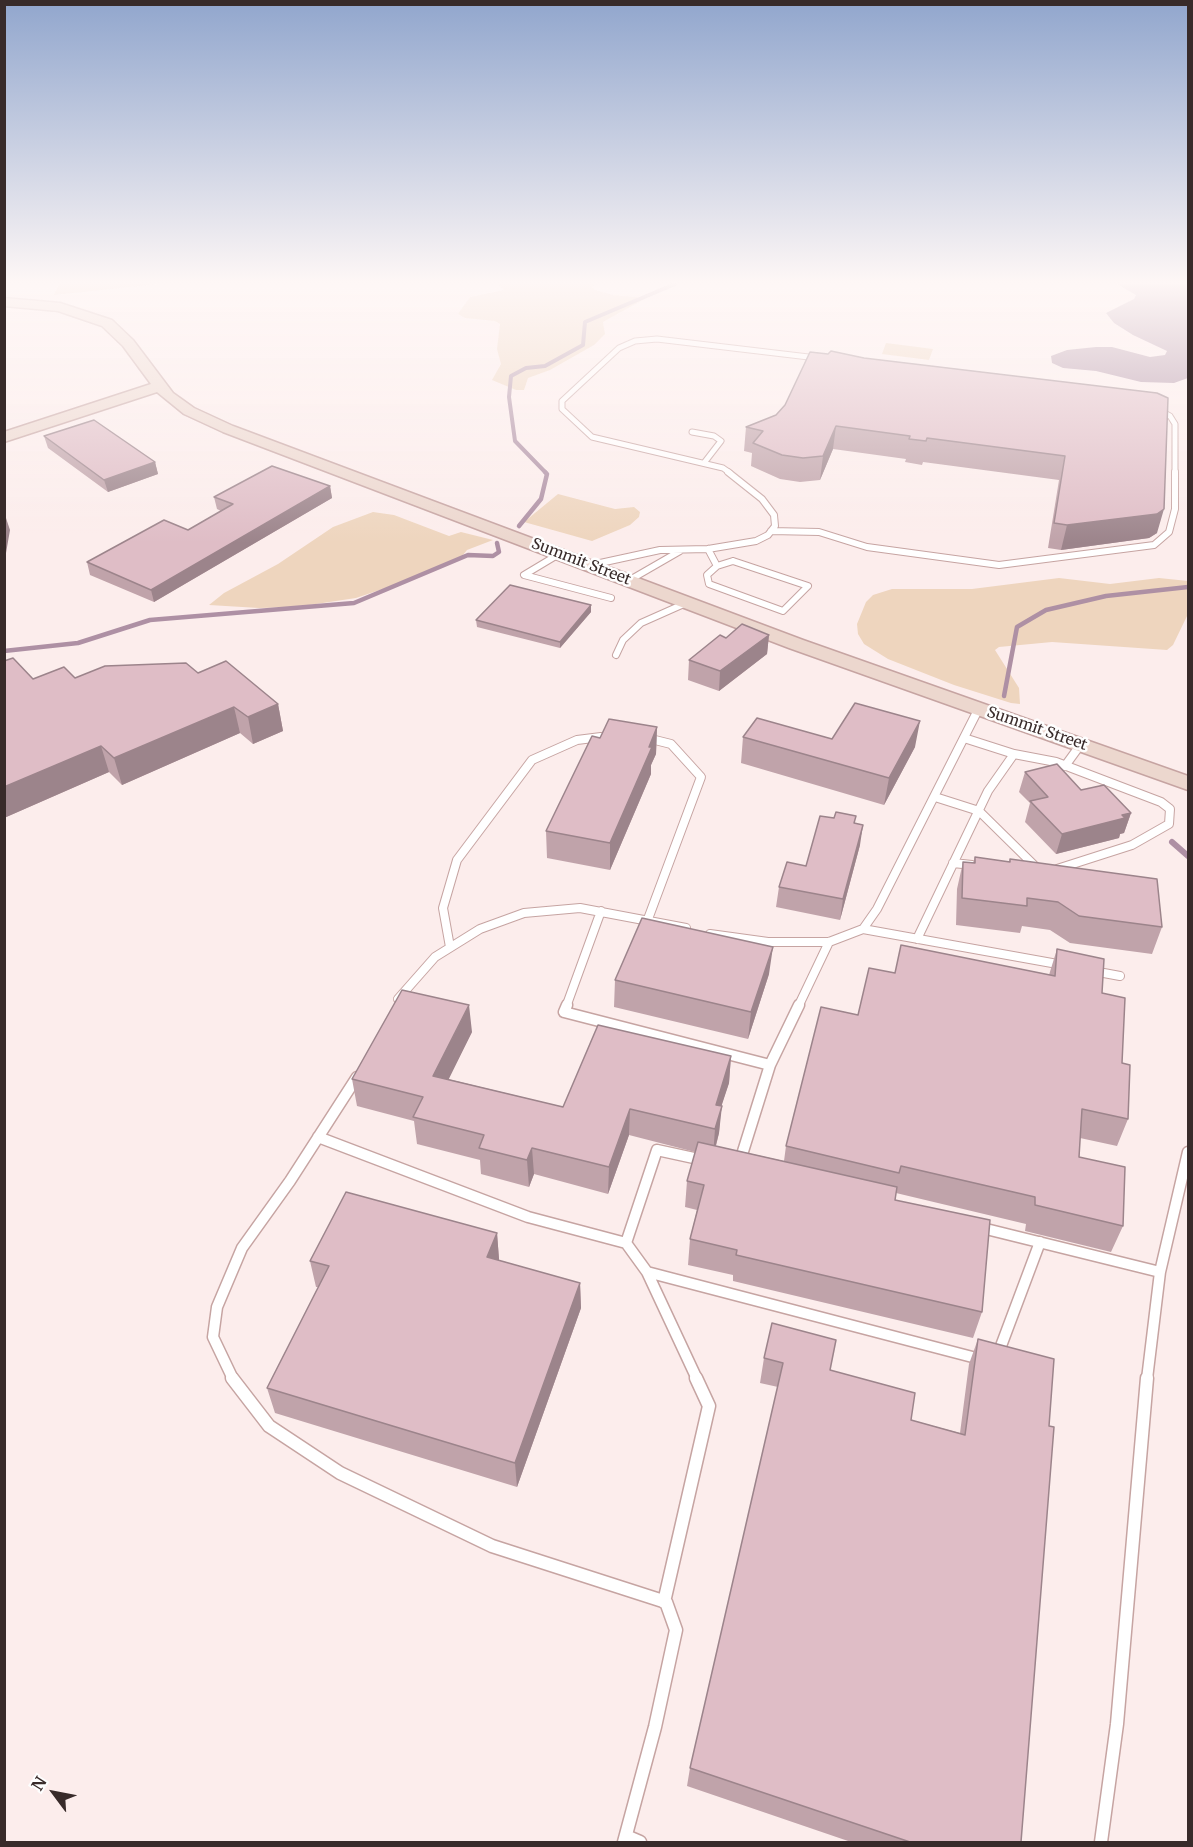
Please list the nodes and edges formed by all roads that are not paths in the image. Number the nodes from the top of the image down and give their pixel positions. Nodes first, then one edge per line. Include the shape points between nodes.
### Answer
1 (148, 370) edge
2 (595, 370) edge
3 (157, 383) junction
4 (99, 406) junction
5 (1146, 406) edge
6 (4, 428) edge
7 (228, 429) junction
8 (692, 432) dead end
9 (4, 436) edge
10 (704, 462) junction
11 (771, 531) junction
12 (686, 549) junction
13 (708, 549) junction
14 (559, 554) junction
15 (589, 565) junction
16 (717, 566) junction
17 (628, 580) junction
18 (611, 598) dead end
19 (686, 603) junction
20 (616, 655) dead end
21 (979, 708) junction
22 (615, 737) edge
23 (636, 737) edge
24 (964, 738) junction
25 (1081, 744) junction
26 (1014, 754) junction
27 (1065, 765) junction
28 (1188, 783) edge
29 (935, 797) junction
30 (979, 811) junction
31 (954, 863) junction
32 (987, 866) edge
33 (1031, 871) edge
34 (1042, 872) junction
35 (601, 911) junction
36 (648, 919) junction
37 (863, 929) junction
38 (917, 939) junction
39 (829, 942) junction
40 (450, 947) junction
41 (1075, 968) edge
42 (1086, 969) edge
43 (1120, 976) dead end
44 (391, 1013) edge
45 (770, 1065) junction
46 (361, 1071) edge
47 (318, 1137) junction
48 (1188, 1152) edge
49 (970, 1225) edge
50 (1040, 1242) junction
51 (626, 1243) junction
52 (647, 1272) junction
53 (1160, 1272) junction
54 (664, 1602) junction
55 (625, 1839) edge
56 (640, 1842) edge
57 (1101, 1842) edge

1 - 3 main road, Summit Street
2 - 10 lane via 561,401 562,409 592,437
3 - 4 main road
3 - 6 main road
3 - 7 main road, Summit Street via 189,411
4 - 7 main road via 127,402
4 - 9 main road
5 - 11 lane via 1170,416 1175,423 1175,509 1172,526 1154,545 999,565 867,547 819,532
7 - 14 main road, Summit Street
8 - 10 lane via 721,441
10 - 11 lane via 723,468 762,499 774,515 775,526
11 - 13 lane via 756,541
12 - 13 lane
12 - 15 lane via 660,550
12 - 17 lane
13 - 16 lane
14 - 15 main road, Summit Street
14 - 18 lane via 524,575
15 - 17 main road, Summit Street
16 - 16 lane via 707,575 710,584 783,611 808,586 733,561
17 - 19 main road, Summit Street
19 - 20 lane via 641,623 623,640
19 - 21 main road, Summit Street
21 - 24 lane
21 - 25 main road, Summit Street
22 - 40 lane via 577,740 532,760 457,860 443,908
23 - 36 lane via 671,744 701,777
24 - 26 lane
24 - 29 lane
25 - 27 lane
25 - 28 main road, Summit Street
26 - 27 lane
26 - 30 lane
27 - 34 lane via 1161,802 1170,809 1169,824 1132,846
29 - 30 lane
29 - 37 lane
30 - 31 lane
30 - 34 lane
31 - 32 lane
31 - 38 lane
33 - 34 lane
35 - 36 lane
35 - 40 lane via 580,908 524,913 480,929
35 - 45 lane via 564,1012
36 - 39 lane via 768,942
37 - 38 lane
37 - 39 lane
38 - 41 lane
39 - 45 lane
40 - 44 lane via 401,993
42 - 43 lane
45 - 51 lane via 744,1169 657,1150
46 - 47 lane
47 - 51 lane via 528,1217
47 - 54 lane via 242,1248 217,1306 213,1337 230,1375 269,1426 340,1473 492,1546
48 - 53 lane
49 - 50 lane
50 - 52 lane via 994,1363
50 - 53 lane
51 - 52 lane
52 - 54 lane via 709,1406
53 - 57 lane via 1140,1441 1117,1724
54 - 55 lane via 676,1630 656,1727
55 - 56 lane

